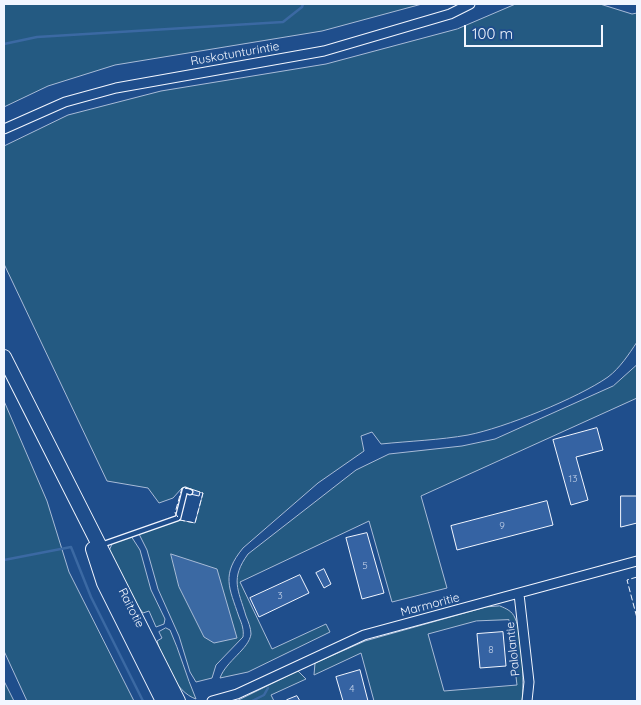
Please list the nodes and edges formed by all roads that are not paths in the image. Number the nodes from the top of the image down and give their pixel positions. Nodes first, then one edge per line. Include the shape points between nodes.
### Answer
1 (470, 4) edge
2 (4, 129) edge
3 (4, 356) edge
4 (190, 492) dead end
5 (96, 547) junction
6 (637, 561) edge
7 (520, 594) junction
8 (237, 694) junction
9 (163, 701) edge
10 (178, 701) edge
11 (212, 701) edge
12 (227, 701) edge
13 (527, 701) edge

1 - 2 street, Ruskotunturintie via 450,14 324,51 116,88 65,102
3 - 5 main road, Raitotie
4 - 5 lane via 185,490 178,518
5 - 9 main road, Raitotie via 104,583
5 - 10 main road, Raitotie
6 - 7 street, Marmoritie
7 - 8 street, Marmoritie via 364,635
7 - 13 street, Palolantie via 529,682
8 - 11 street, Marmoritie
8 - 12 street, Marmoritie

